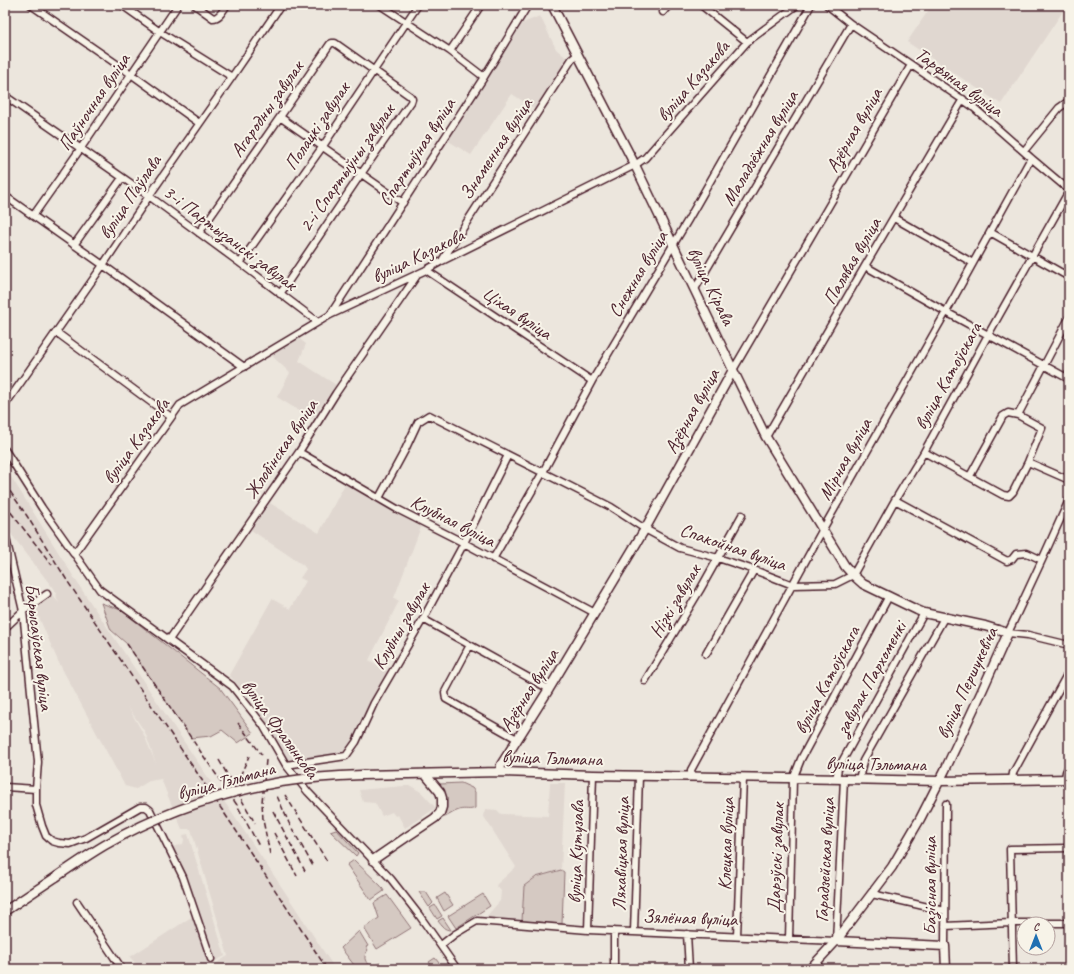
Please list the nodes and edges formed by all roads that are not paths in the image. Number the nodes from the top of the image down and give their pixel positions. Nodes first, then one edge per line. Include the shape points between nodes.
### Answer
1 (31, 5) edge
2 (178, 5) edge
3 (195, 5) edge
4 (227, 5) edge
5 (281, 5) edge
6 (380, 5) edge
7 (418, 5) edge
8 (481, 5) edge
9 (528, 5) edge
10 (552, 5) edge
11 (669, 5) edge
12 (702, 5) edge
13 (797, 5) edge
14 (811, 5) edge
15 (827, 5) edge
16 (125, 6) edge
17 (663, 12) dead end
18 (406, 23) junction
19 (851, 24) junction
20 (160, 32) junction
21 (747, 42) junction
22 (450, 51) junction
23 (577, 55) junction
24 (911, 65) junction
25 (374, 70) junction
26 (131, 74) junction
27 (232, 77) junction
28 (484, 77) junction
29 (5, 96) edge
30 (963, 99) junction
31 (1069, 101) edge
32 (280, 117) junction
33 (199, 123) junction
34 (323, 146) junction
35 (81, 148) junction
36 (1024, 151) junction
37 (1031, 158) junction
38 (635, 166) junction
39 (361, 174) junction
40 (122, 178) junction
41 (1069, 190) edge
42 (5, 196) edge
43 (149, 196) junction
44 (403, 203) junction
45 (33, 216) junction
46 (894, 218) junction
47 (990, 232) junction
48 (199, 233) junction
49 (673, 244) junction
50 (74, 245) junction
51 (1032, 256) junction
52 (442, 261) junction
53 (973, 262) junction
54 (240, 263) junction
55 (103, 265) junction
56 (865, 266) junction
57 (426, 270) junction
58 (418, 274) junction
59 (1069, 277) edge
60 (695, 289) junction
61 (280, 294) junction
62 (946, 312) junction
63 (330, 315) junction
64 (1069, 318) edge
65 (318, 322) junction
66 (56, 332) junction
67 (988, 335) junction
68 (1044, 366) junction
69 (244, 367) junction
70 (733, 370) junction
71 (1069, 379) edge
72 (592, 381) junction
73 (5, 406) edge
74 (1018, 415) junction
75 (171, 417) junction
76 (766, 437) junction
77 (5, 450) edge
78 (299, 452) junction
79 (924, 452) junction
80 (508, 455) junction
81 (1028, 462) junction
82 (543, 472) junction
83 (970, 476) junction
84 (1069, 480) edge
85 (379, 498) junction
86 (895, 500) junction
87 (1069, 500) edge
88 (742, 514) dead end
89 (645, 529) junction
90 (823, 529) junction
91 (5, 534) edge
92 (464, 543) junction
93 (74, 554) junction
94 (718, 558) junction
95 (493, 559) junction
96 (1042, 560) junction
97 (754, 570) junction
98 (853, 575) junction
99 (793, 585) junction
100 (47, 594) dead end
101 (888, 596) junction
102 (23, 612) junction
103 (595, 613) junction
104 (924, 613) junction
105 (944, 618) junction
106 (423, 619) junction
107 (5, 628) edge
108 (1008, 633) junction
109 (169, 640) junction
110 (1069, 644) edge
111 (470, 645) junction
112 (706, 654) dead end
113 (1069, 671) edge
114 (645, 681) dead end
115 (549, 689) junction
116 (517, 739) junction
117 (286, 765) junction
118 (1069, 766) edge
119 (500, 772) junction
120 (423, 774) junction
121 (593, 775) junction
122 (639, 776) junction
123 (691, 777) junction
124 (744, 778) junction
125 (793, 779) junction
126 (840, 779) junction
127 (1067, 779) edge
128 (859, 780) junction
129 (1012, 780) junction
130 (939, 781) junction
131 (5, 787) edge
132 (36, 789) junction
133 (946, 804) dead end
134 (1069, 848) edge
135 (373, 860) junction
136 (872, 894) junction
137 (77, 902) dead end
138 (5, 911) edge
139 (945, 912) junction
140 (1012, 923) junction
141 (1069, 923) edge
142 (946, 926) junction
143 (588, 930) junction
144 (614, 931) junction
145 (634, 932) junction
146 (687, 934) junction
147 (737, 936) junction
148 (789, 939) junction
149 (836, 941) junction
150 (441, 945) junction
151 (946, 946) junction
152 (211, 959) dead end
153 (122, 969) edge
154 (457, 969) edge
155 (614, 969) edge
156 (689, 969) edge
157 (810, 969) edge
158 (946, 969) edge
159 (1012, 969) edge

1 - 26 street
2 - 20 street, Паўночная вуліца
3 - 4 street via 216,18
5 - 27 street, вуліца Паўлава
6 - 18 street
7 - 18 street, Полацкі завулак
8 - 22 street
9 - 28 street, Спартыўная вуліца
10 - 23 main road, вуліца Кірава
11 - 17 street
12 - 21 street
13 - 21 street, вуліца Казакова
14 - 49 street, Снежная вуліца
15 - 19 street, Тарфяная вуліца
16 - 20 street
18 - 22 street
18 - 25 street, Полацкі завулак
19 - 24 street, Тарфяная вуліца
19 - 60 street, Маладзёжная вуліца
20 - 26 street, Паўночная вуліца
20 - 27 street
21 - 38 street, вуліца Казакова via 645,158
22 - 28 street
23 - 38 main road, вуліца Кірава
23 - 52 street, Знаменная вуліца
24 - 30 street, Тарфяная вуліца
24 - 70 street, Азёрная вуліца
25 - 32 street, Агародны завулак via 335,43 330,44
25 - 34 street, Полацкі завулак
25 - 39 street, 2-і Спартыўны завулак via 412,99
26 - 33 street
26 - 35 street, Паўночная вуліца
27 - 33 street, вуліца Паўлава
28 - 44 street, Спартыўная вуліца
29 - 35 street, 3-і Партызанскі завулак
30 - 36 street, Тарфяная вуліца
30 - 46 street, Палявая вуліца
31 - 36 street via 1059,108
32 - 34 street
32 - 48 street, Агародны завулак
33 - 43 street, вуліца Паўлава
34 - 39 street
34 - 54 street, Полацкі завулак
35 - 40 street, 3-і Партызанскі завулак
35 - 45 street, Паўночная вуліца
36 - 37 street, Тарфяная вуліца
37 - 41 street, Тарфяная вуліца
37 - 47 street, Мірная вуліца
38 - 49 main road, вуліца Кірава
38 - 52 street, вуліца Казакова
39 - 44 street
39 - 61 street, 2-і Спартыўны завулак
40 - 43 street, 3-і Партызанскі завулак
40 - 50 street
41 - 51 street, вуліца Катоўскага
42 - 45 street
43 - 48 street, 3-і Партызанскі завулак
43 - 55 street, вуліца Паўлава
44 - 63 street, Спартыўная вуліца
45 - 50 street
46 - 53 street
46 - 56 street, Палявая вуліца
47 - 51 street
47 - 53 street, Мірная вуліца
48 - 54 street, 3-і Партызанскі завулак
49 - 60 main road, вуліца Кірава
49 - 72 street, Снежная вуліца
50 - 55 street
51 - 59 street
51 - 67 street, вуліца Катоўскага
52 - 57 street, вуліца Казакова
53 - 62 street, Мірная вуліца
54 - 61 street, 3-і Партызанскі завулак
55 - 66 street, вуліца Паўлава
55 - 69 street
56 - 62 street
56 - 76 street, Палявая вуліца
57 - 58 street, вуліца Казакова
57 - 72 street, Ціхая вуліца
58 - 63 street, вуліца Казакова
58 - 78 street, Жлобінская вуліца via 336,393
60 - 70 main road, вуліца Кірава
61 - 65 street, 3-і Партызанскі завулак
62 - 67 street
62 - 90 street, Мірная вуліца
63 - 65 street, вуліца Казакова
64 - 68 street
65 - 69 street, вуліца Казакова
66 - 73 street, вуліца Паўлава
66 - 75 street
67 - 68 street
67 - 79 street, вуліца Катоўскага
68 - 71 street
68 - 74 street
69 - 75 street, вуліца Казакова via 180,405
70 - 76 main road, вуліца Кірава
70 - 89 main road, Азёрная вуліца
72 - 82 street, Снежная вуліца
74 - 81 street via 1042,428
74 - 83 street via 1008,413 1002,416
75 - 93 street, вуліца Казакова
76 - 90 main road, вуліца Кірава
77 - 93 street, вуліца Фралянкова
78 - 85 street, Клубная вуліца
78 - 109 street, Жлобінская вуліца
79 - 83 street
79 - 86 street, вуліца Катоўскага
80 - 82 street, Спакойная вуліца
80 - 85 street, Спакойная вуліца via 429,415 418,422
80 - 92 street, Клубны завулак
81 - 83 street via 1010,496 1003,495
81 - 84 street
82 - 89 street, Спакойная вуліца via 611,507
82 - 95 street, Снежная вуліца
85 - 92 street, Клубная вуліца
86 - 96 street via 1007,561 1016,554 1027,553
86 - 98 street, вуліца Катоўскага
87 - 96 street, вуліца Першукевіча
88 - 94 street, Нізкі завулак
89 - 94 street, Спакойная вуліца via 680,548
89 - 103 main road, Азёрная вуліца
90 - 98 main road, вуліца Кірава
90 - 99 street, Мірная вуліца
91 - 102 street, Барысаўская вуліца
92 - 95 street, Клубная вуліца
92 - 106 street, Клубны завулак
93 - 109 street, вуліца Фралянкова via 100,590
94 - 97 street, Спакойная вуліца
94 - 114 street, Нізкі завулак
95 - 103 street, Клубная вуліца
96 - 108 street, вуліца Першукевіча
97 - 99 street, Спакойная вуліца
97 - 112 street
98 - 99 street, Спакойная вуліца via 835,584
98 - 101 main road via 863,584
99 - 123 street, Мірная вуліца via 691,770
100 - 102 street
101 - 104 main road
101 - 125 street, вуліца Катоўскага via 801,759
102 - 107 street
102 - 132 street, Барысаўская вуліца via 37,758
103 - 115 main road, Азёрная вуліца
104 - 105 main road
104 - 126 street, завулак Пархоменкі via 838,770
105 - 108 main road
105 - 128 street via 863,761
106 - 111 street
106 - 117 street, Клубны завулак via 346,756
108 - 110 street
108 - 130 main road, вуліца Першукевіча
109 - 117 street, вуліца Фралянкова via 232,686 263,725
111 - 115 street
111 - 116 street via 445,692 446,700
113 - 129 street via 1013,773
115 - 116 main road, Азёрная вуліца
116 - 119 main road, Азёрная вуліца via 501,765
117 - 135 street, вуліца Фралянкова via 308,792
118 - 127 street via 1066,772
119 - 120 main road, вуліца Тэльмана
119 - 121 main road, вуліца Тэльмана
120 - 135 main road via 440,792 440,813
120 - 138 main road, вуліца Тэльмана, bridge via 324,777 282,782 247,789 178,810 105,845
121 - 122 main road, вуліца Тэльмана
121 - 143 street, вуліца Кутузава
122 - 123 main road, вуліца Тэльмана
122 - 145 street, Ляхавіцкая вуліца
123 - 124 main road, вуліца Тэльмана
124 - 125 main road, вуліца Тэльмана
124 - 147 street, Клецкая вуліца
125 - 126 main road, вуліца Тэльмана
125 - 148 street, Дарэўскі завулак
126 - 128 main road, вуліца Тэльмана
126 - 149 street, Гарадзейская вуліца
127 - 129 main road, вуліца Тэльмана
128 - 130 main road, вуліца Тэльмана
129 - 130 main road, вуліца Тэльмана
130 - 136 main road, вуліца Першукевіча via 892,867
131 - 132 street
132 - 152 street, Барысаўская вуліца via 36,805 46,836 59,843 70,844 86,838 140,807 150,810 183,877
133 - 139 street, Базісная вуліца
134 - 140 street via 1010,849
135 - 150 street, вуліца Фралянкова via 391,878
136 - 139 street
136 - 149 main road, вуліца Першукевіча
137 - 153 street
139 - 142 street, Базісная вуліца
140 - 141 street
140 - 142 street
140 - 159 street
142 - 151 street, Базісная вуліца
143 - 144 street, Зялёная вуліца
143 - 150 street, Зялёная вуліца via 477,921
144 - 145 street, Зялёная вуліца
144 - 155 street
145 - 146 street, Зялёная вуліца
146 - 147 street, Зялёная вуліца
146 - 156 street
147 - 148 street, Зялёная вуліца
148 - 149 street, Зялёная вуліца
149 - 151 main road, Зялёная вуліца
149 - 157 main road, вуліца Першукевіча
150 - 154 street, вуліца Фралянкова
151 - 158 main road, Базісная вуліца

